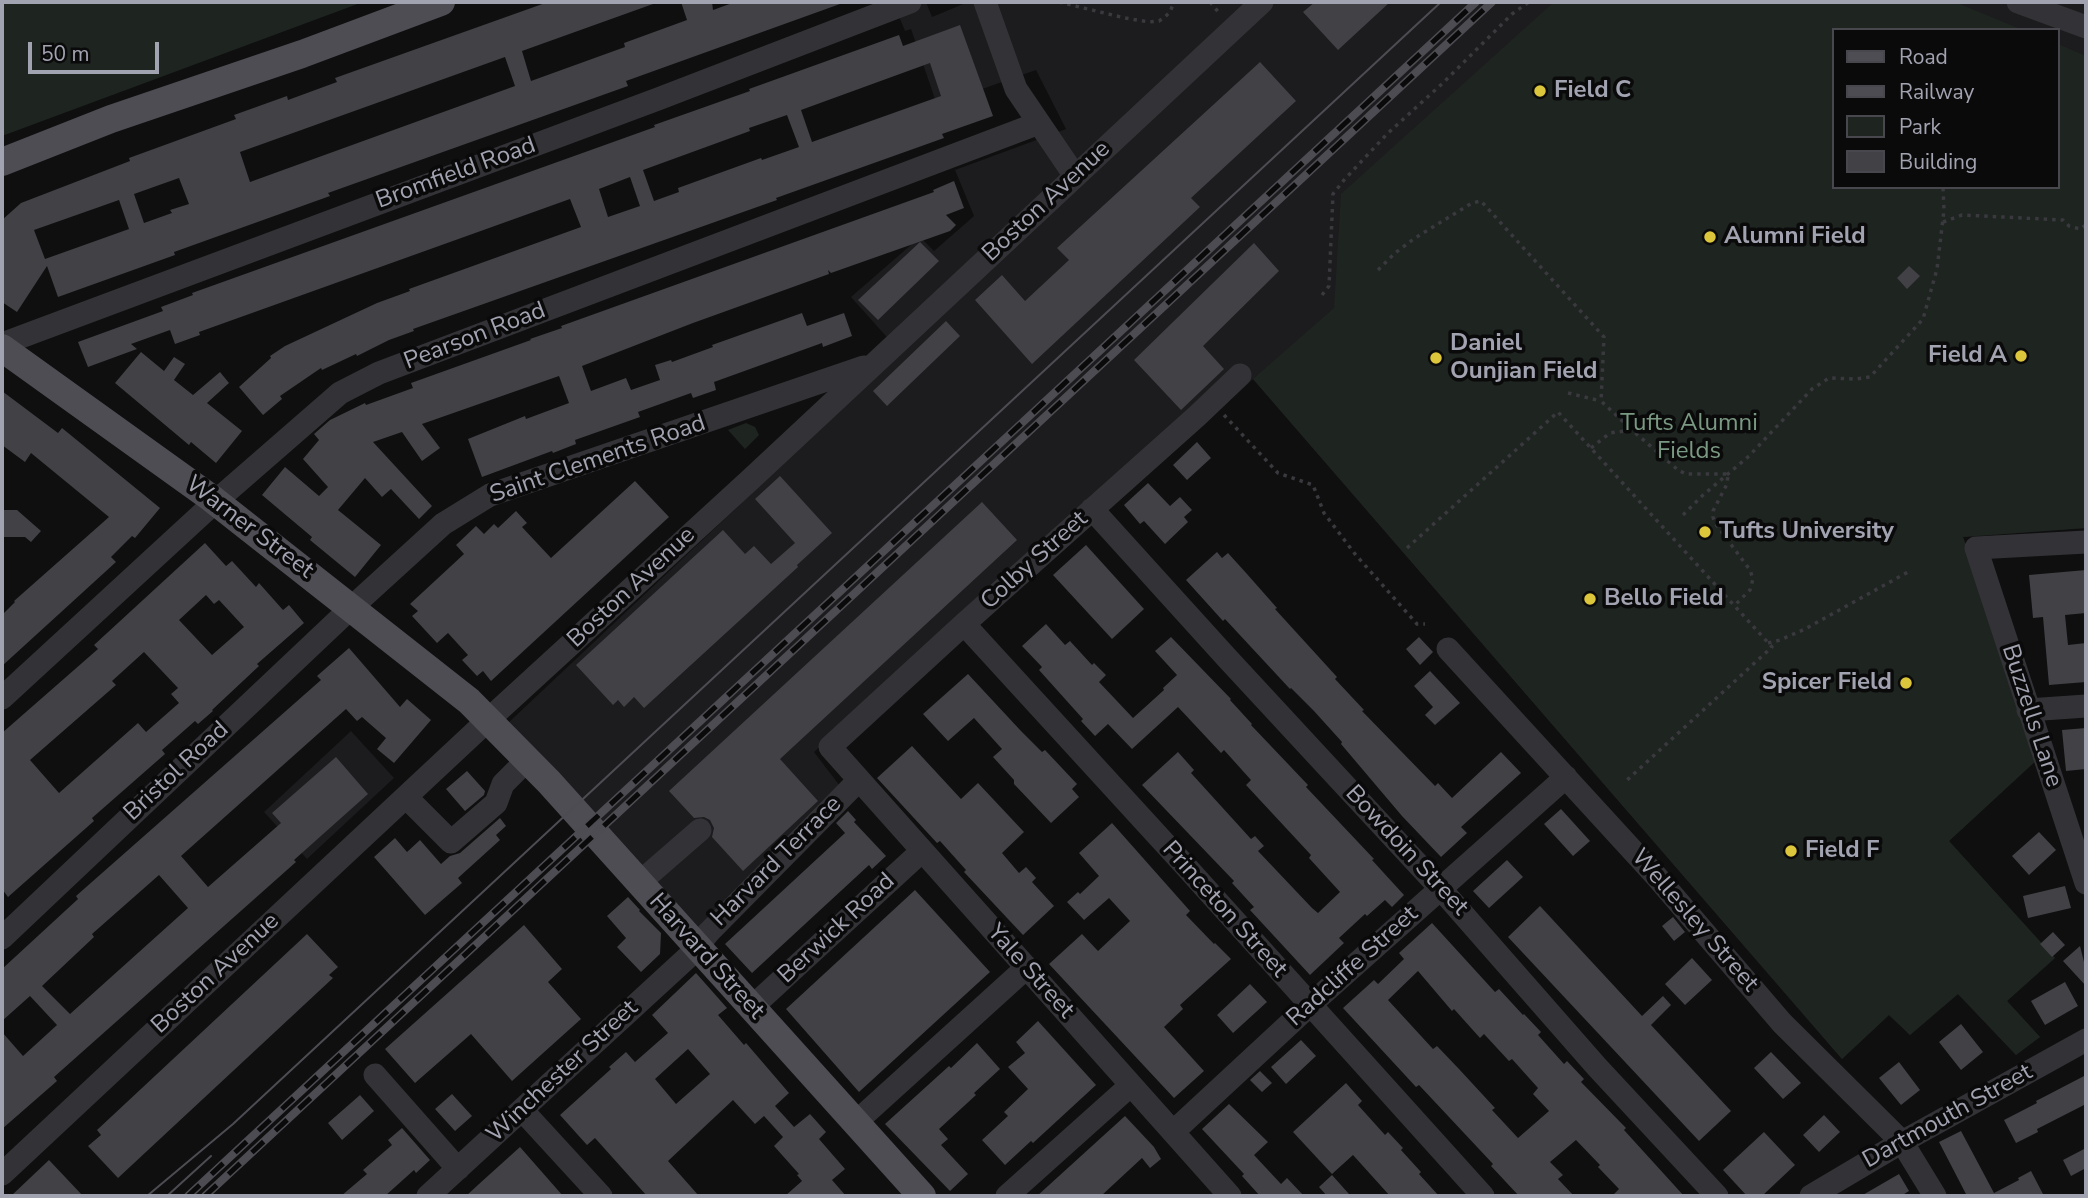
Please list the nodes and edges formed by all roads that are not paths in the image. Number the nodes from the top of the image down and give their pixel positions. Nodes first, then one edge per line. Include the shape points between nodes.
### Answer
1 (441, 2) edge
2 (909, 2) edge
3 (985, 2) edge
4 (1262, 2) edge
5 (2018, 2) edge
6 (2086, 27) edge
7 (1039, 123) junction
8 (2, 162) edge
9 (1075, 176) junction
10 (2, 346) edge
11 (874, 364) junction
12 (1240, 375) dead end
13 (216, 502) junction
14 (1092, 509) junction
15 (2086, 542) edge
16 (352, 607) junction
17 (964, 624) junction
18 (1448, 649) dead end
19 (2, 698) edge
20 (2086, 706) edge
21 (2028, 710) junction
22 (488, 720) junction
23 (830, 747) joint
24 (527, 760) junction
25 (1566, 777) junction
26 (859, 780) junction
27 (406, 797) junction
28 (700, 830) dead end
29 (922, 851) junction
30 (2084, 869) edge
31 (639, 883) junction
32 (1440, 888) junction
33 (2, 937) edge
34 (698, 947) junction
35 (1027, 968) junction
36 (1310, 1005) junction
37 (751, 1008) junction
38 (2086, 1040) edge
39 (375, 1075) dead end
40 (1131, 1085) junction
41 (522, 1110) junction
42 (855, 1123) junction
43 (1173, 1132) junction
44 (1902, 1142) junction
45 (458, 1169) junction
46 (2, 1174) edge
47 (428, 1196) edge
48 (600, 1196) edge
49 (922, 1196) edge
50 (1007, 1196) edge
51 (1230, 1196) edge
52 (1483, 1196) edge
53 (1717, 1196) edge
54 (1811, 1196) edge
55 (1935, 1196) edge

1 - 8 main road
2 - 10 street, Bromfield Road
3 - 7 street via 1016,89
4 - 9 street, Boston Avenue
5 - 6 street
7 - 9 street
7 - 13 street, Pearson Road via 379,373 340,393
9 - 11 street, Boston Avenue
10 - 13 main road, Warner Street
11 - 16 street, Saint Clements Road via 490,495 443,524
11 - 22 street, Boston Avenue
12 - 14 street, Colby Street
13 - 16 main road, Warner Street
13 - 19 street, Pearson Road
14 - 17 street, Colby Street
14 - 32 street, Bowdoin Street
15 - 21 street, Buzzells Lane via 1976,548
16 - 22 main road, Warner Street
16 - 33 street, Bristol Road
17 - 23 street, Colby Street
17 - 36 street, Princeton Street
18 - 25 street, Wellesley Street
20 - 21 street
21 - 30 street, Buzzells Lane
22 - 24 main road, Harvard Street
22 - 27 street, Boston Avenue
23 - 26 street, Yale Street
24 - 27 street via 503,784 496,803 451,842
24 - 31 main road, Harvard Street
25 - 32 street, Radcliffe Street
25 - 44 street, Wellesley Street via 1782,1023
26 - 29 street, Yale Street
26 - 34 street, Harvard Terrace
27 - 46 street, Boston Avenue
28 - 31 street
29 - 35 street, Yale Street
29 - 37 street, Berwick Road
31 - 34 main road, Harvard Street
32 - 36 street, Radcliffe Street
32 - 53 street, Bowdoin Street
34 - 37 main road, Harvard Street
34 - 41 street, Winchester Street
35 - 40 street, Yale Street
35 - 42 street
36 - 43 street, Radcliffe Street
36 - 52 street, Princeton Street
37 - 42 main road, Harvard Street
38 - 44 street, Dartmouth Street
39 - 45 street
40 - 43 street, Yale Street
40 - 50 street
41 - 45 street, Winchester Street
41 - 48 street
42 - 49 main road, Harvard Street
43 - 51 street, Yale Street
44 - 54 street, Dartmouth Street
44 - 55 street, Wellesley Street
45 - 47 street, Winchester Street

